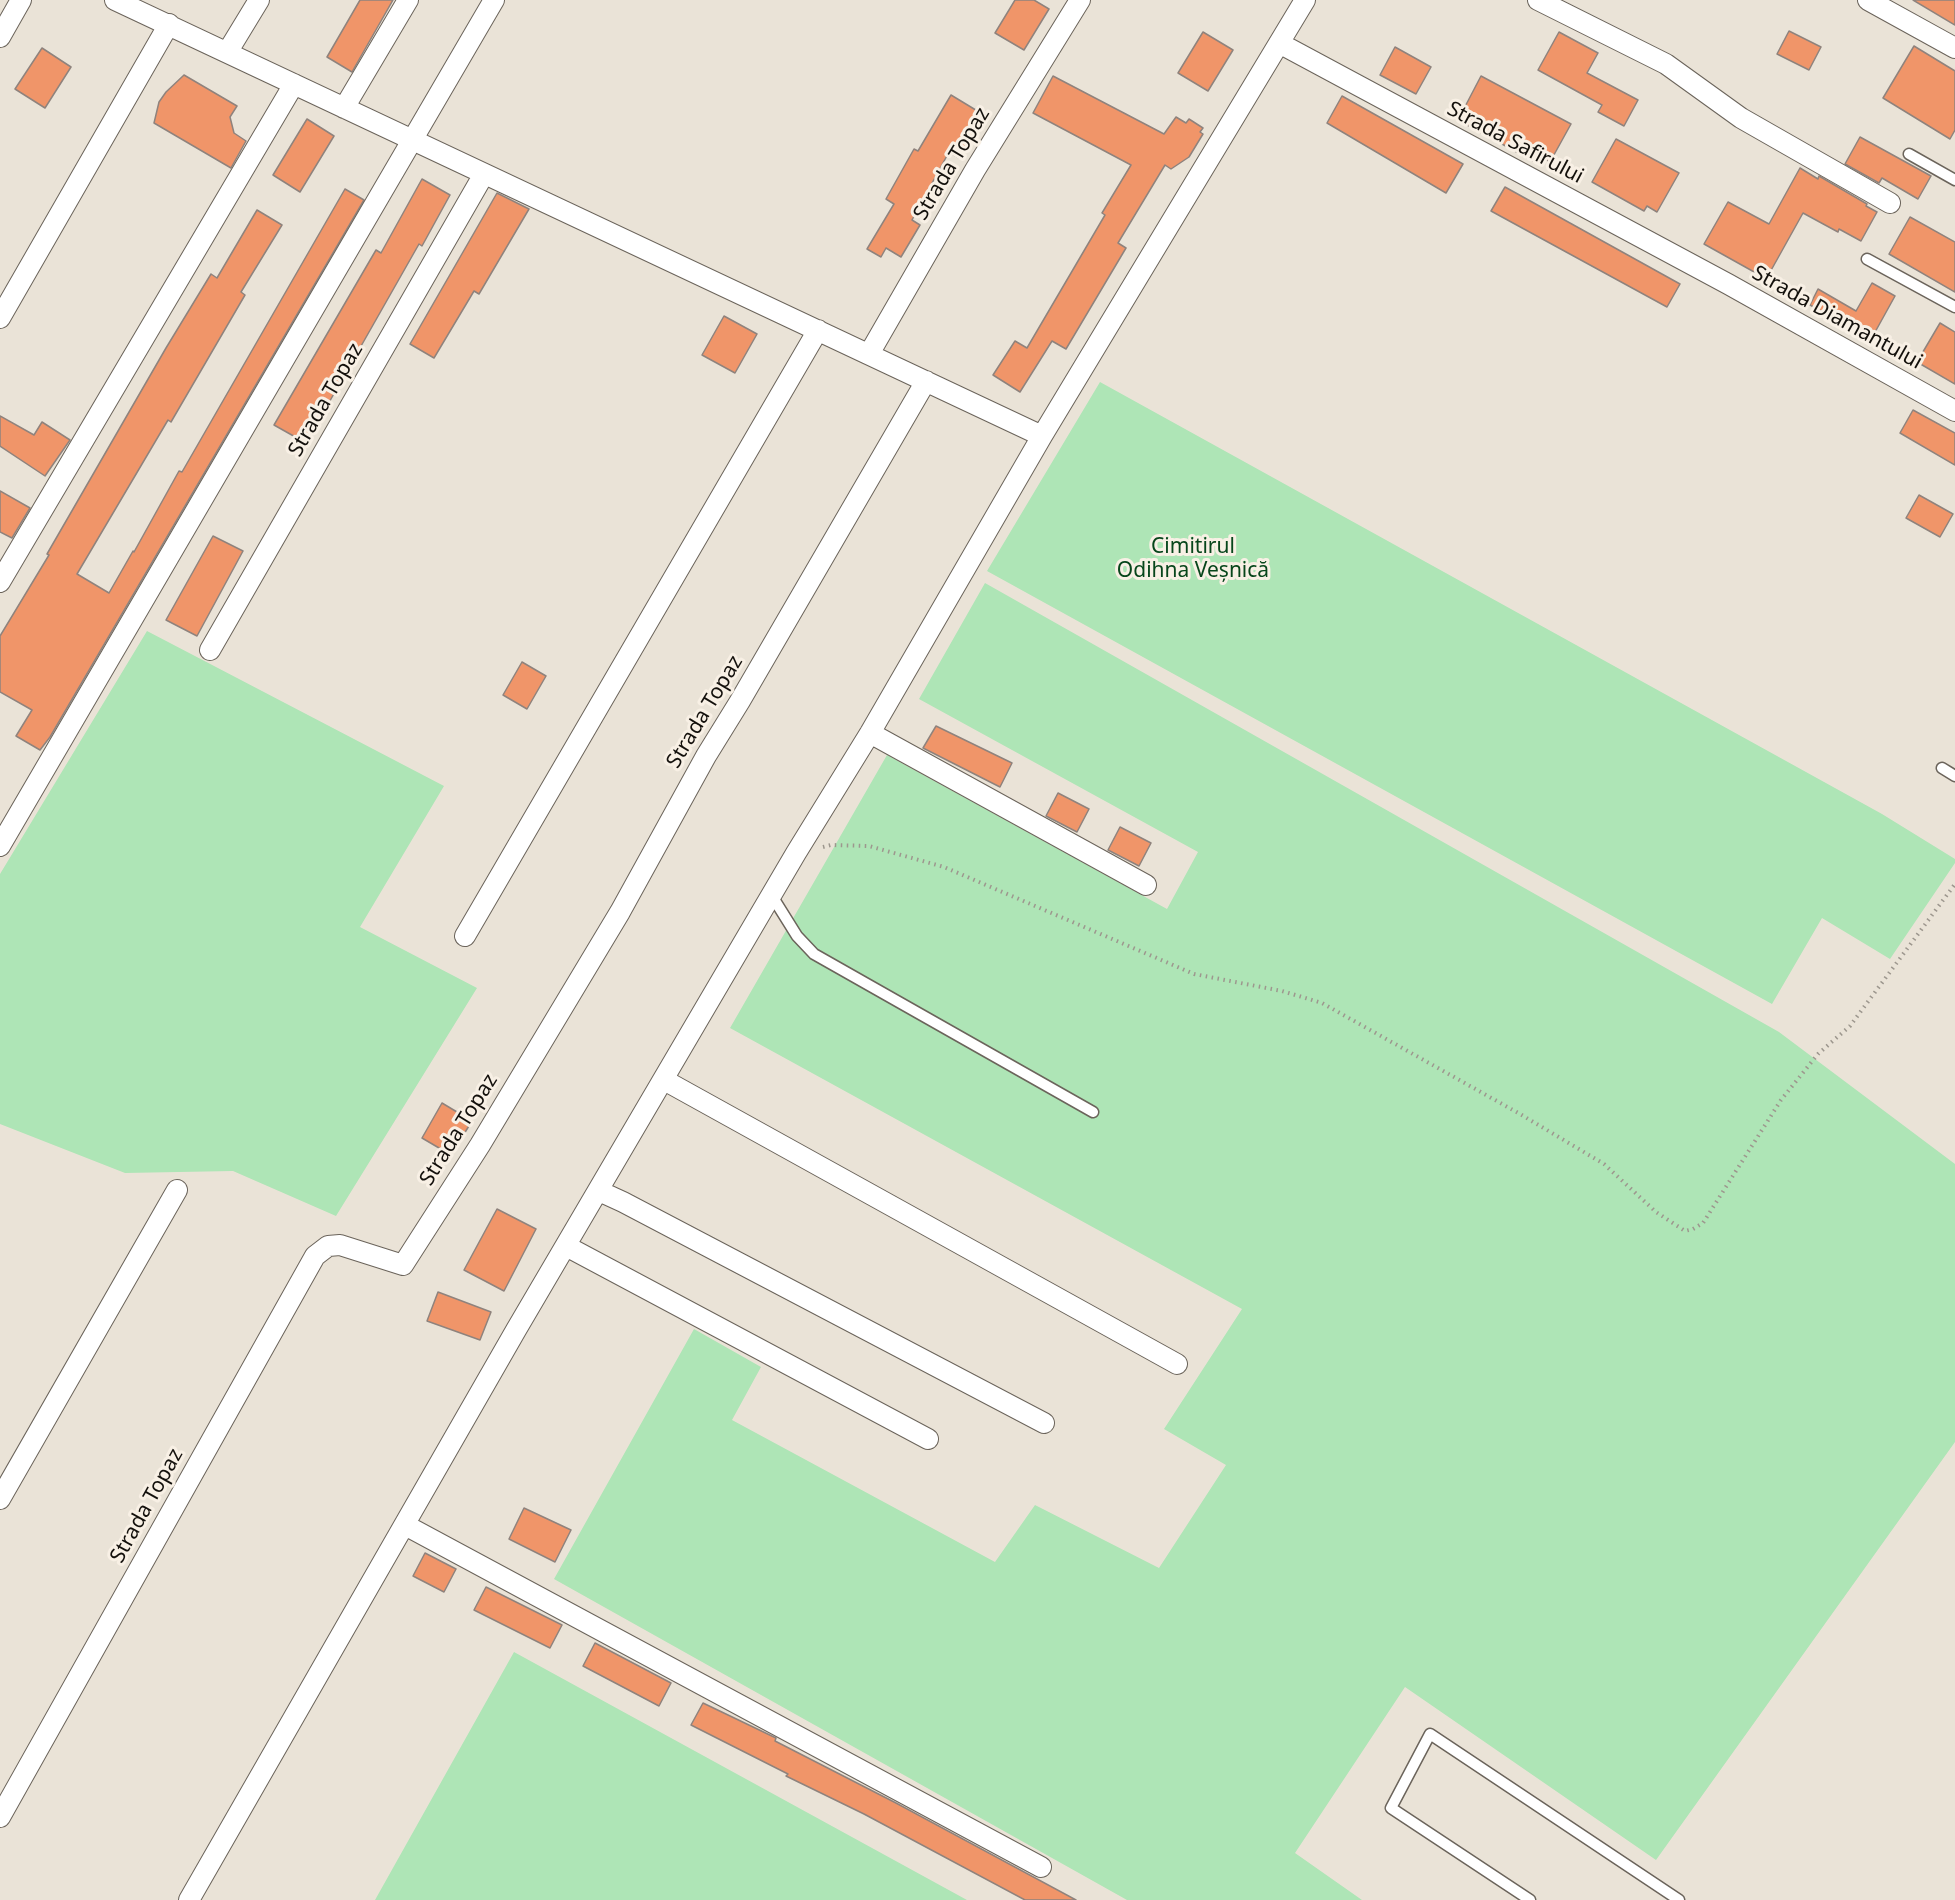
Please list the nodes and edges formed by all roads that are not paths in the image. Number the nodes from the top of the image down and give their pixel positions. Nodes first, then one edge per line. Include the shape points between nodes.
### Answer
1 (21, 0) edge
2 (115, 0) edge
3 (259, 0) edge
4 (408, 0) edge
5 (494, 0) edge
6 (1080, 0) edge
7 (1305, 0) edge
8 (1539, 0) edge
9 (1868, 0) edge
10 (169, 24) junction
11 (0, 37) edge
12 (1279, 43) junction
13 (1955, 48) edge
14 (228, 51) junction
15 (294, 84) junction
16 (344, 108) junction
17 (412, 140) junction
18 (1909, 154) dead end
19 (484, 174) junction
20 (1955, 180) edge
21 (1890, 203) dead end
22 (1867, 259) dead end
23 (1728, 284) joint
24 (1955, 307) edge
25 (0, 318) edge
26 (818, 330) junction
27 (869, 354) junction
28 (926, 381) junction
29 (1955, 411) edge
30 (1042, 436) junction
31 (0, 582) edge
32 (210, 650) dead end
33 (870, 733) junction
34 (1942, 768) dead end
35 (1955, 776) edge
36 (0, 846) edge
37 (1146, 885) dead end
38 (772, 896) junction
39 (465, 936) dead end
40 (664, 1080) junction
41 (1093, 1112) dead end
42 (177, 1190) dead end
43 (599, 1191) junction
44 (566, 1246) junction
45 (1177, 1364) dead end
46 (1044, 1424) dead end
47 (928, 1439) dead end
48 (0, 1499) edge
49 (405, 1525) junction
50 (0, 1817) edge
51 (1041, 1867) dead end
52 (189, 1900) edge
53 (1530, 1900) edge
54 (1679, 1900) edge

1 - 11 street
2 - 10 street
3 - 14 street
4 - 16 street
5 - 17 street
6 - 27 street, Strada Topaz via 975,170
7 - 12 street
8 - 21 street via 1666,64 1741,118
9 - 13 street
10 - 14 street
10 - 25 street
12 - 23 street, Strada Safirului
12 - 30 street
14 - 15 street
15 - 16 street
15 - 31 street
16 - 17 street
17 - 19 street
17 - 36 street
18 - 20 lane
19 - 26 street
19 - 32 street, Strada Topaz
22 - 24 lane
23 - 29 street, Strada Diamantului
26 - 27 street
26 - 39 street
27 - 28 street
28 - 30 street
28 - 50 street, Strada Topaz via 706,756 620,912 403,1265 340,1245 328,1246 315,1256
30 - 33 street
33 - 37 street
33 - 38 street
34 - 35 lane
38 - 40 street
38 - 41 lane via 797,936 814,954
40 - 43 street
40 - 45 street
42 - 48 street
43 - 44 street
43 - 46 street
44 - 47 street
44 - 49 street
49 - 51 street
49 - 52 street
53 - 54 lane via 1391,1808 1430,1734

